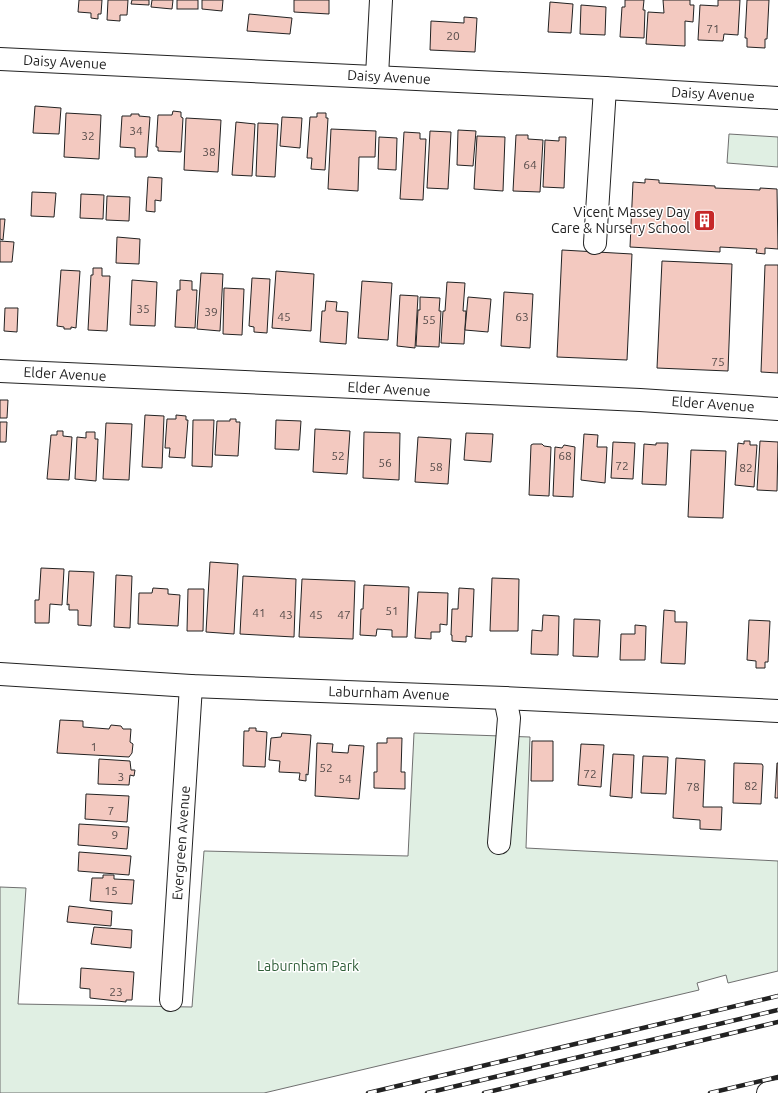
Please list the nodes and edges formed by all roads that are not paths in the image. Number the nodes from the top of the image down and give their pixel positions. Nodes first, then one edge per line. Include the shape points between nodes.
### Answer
1 (381, 0) edge
2 (0, 59) edge
3 (377, 76) junction
4 (605, 88) junction
5 (778, 98) edge
6 (595, 243) dead end
7 (0, 371) edge
8 (778, 409) edge
9 (0, 674) edge
10 (191, 686) junction
11 (505, 698) junction
12 (778, 711) edge
13 (498, 843) dead end
14 (171, 1000) dead end
15 (778, 1091) edge
16 (768, 1093) edge

1 - 3 street
2 - 3 street, Daisy Avenue
3 - 4 street, Daisy Avenue
4 - 5 street, Daisy Avenue
4 - 6 street
7 - 8 street, Elder Avenue via 640,400
9 - 10 street, Laburnham Avenue
10 - 11 street, Laburnham Avenue
10 - 14 street, Evergreen Avenue
11 - 12 street, Laburnham Avenue
11 - 13 street via 509,718
15 - 16 street

